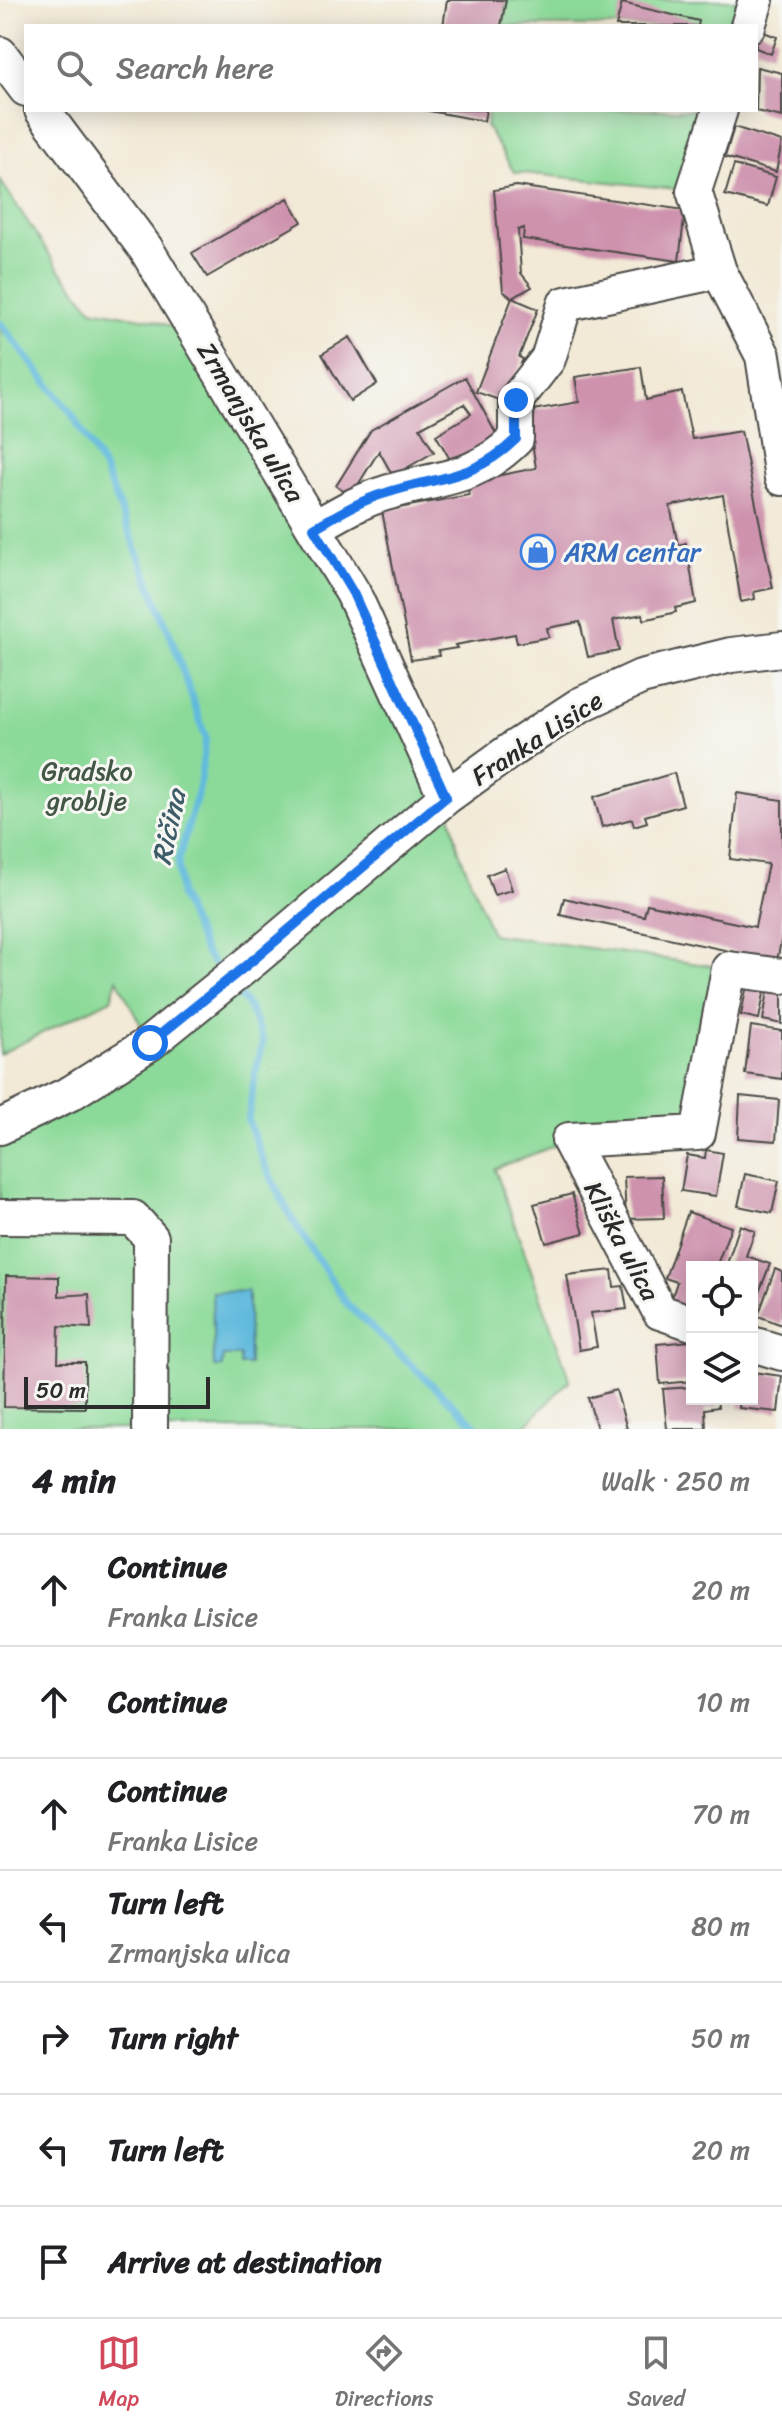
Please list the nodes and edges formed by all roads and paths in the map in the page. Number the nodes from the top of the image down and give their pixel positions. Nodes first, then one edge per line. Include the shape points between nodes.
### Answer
1 (756, 0) edge
2 (749, 24) edge
3 (0, 54) edge
4 (24, 86) edge
5 (43, 112) edge
6 (719, 112) edge
7 (719, 271) junction
8 (782, 478) edge
9 (314, 528) junction
10 (782, 649) edge
11 (446, 797) junction
12 (782, 976) edge
13 (0, 1127) edge
14 (0, 1217) edge
15 (686, 1321) edge
16 (758, 1346) edge
17 (782, 1353) edge
18 (150, 1429) edge

1 - 2 street
3 - 4 street
5 - 9 street, Zrmanjska ulica via 146,249
6 - 7 street via 694,191
7 - 8 street via 763,356
7 - 9 street via 565,304 548,359 516,400 516,439 497,458 449,479 386,493
9 - 11 street, Zrmanjska ulica via 353,593
10 - 11 street, Franka Lisice via 731,655 641,677 580,705
11 - 13 street, Franka Lisice via 150,1043 71,1093
12 - 15 street, Kliška ulica via 729,969 698,1133 569,1140 660,1312
14 - 18 street via 133,1218 151,1238
16 - 17 street

